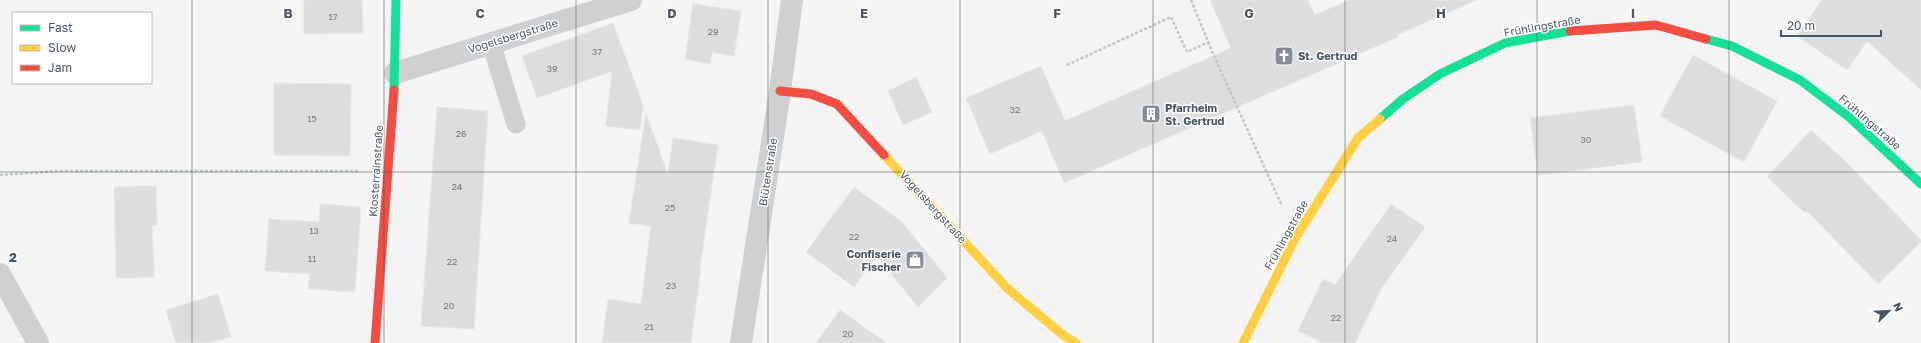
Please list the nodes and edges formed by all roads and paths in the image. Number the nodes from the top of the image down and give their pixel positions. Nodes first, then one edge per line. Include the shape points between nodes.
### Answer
1 (396, 0) edge
2 (631, 0) edge
3 (792, 0) edge
4 (1191, 0) edge
5 (1208, 42) junction
6 (491, 43) junction
7 (1067, 65) dead end
8 (396, 73) junction
9 (780, 92) junction
10 (516, 124) dead end
11 (389, 171) junction
12 (0, 175) edge
13 (1921, 184) edge
14 (1296, 237) junction
15 (0, 274) edge
16 (38, 343) edge
17 (375, 343) edge
18 (741, 343) edge
19 (1076, 343) edge
20 (1243, 343) edge

1 - 8 street, Klosterrainstraße
2 - 6 street, Vogelsbergstraße
3 - 9 street, Blütenstraße
4 - 5 path
5 - 7 path via 1187,52 1172,17
5 - 14 path
6 - 8 street, Vogelsbergstraße
6 - 10 lane
8 - 11 street, Klosterrainstraße
9 - 18 street, Blütenstraße
9 - 19 street, Vogelsbergstraße via 811,94 837,104 1007,288
11 - 12 path via 59,171
11 - 17 street, Klosterrainstraße
13 - 14 street, Frühlingstraße via 1849,117 1800,80 1732,46 1656,25 1563,32 1505,43 1440,74 1403,99 1358,138
14 - 20 street, Frühlingstraße
15 - 16 street

